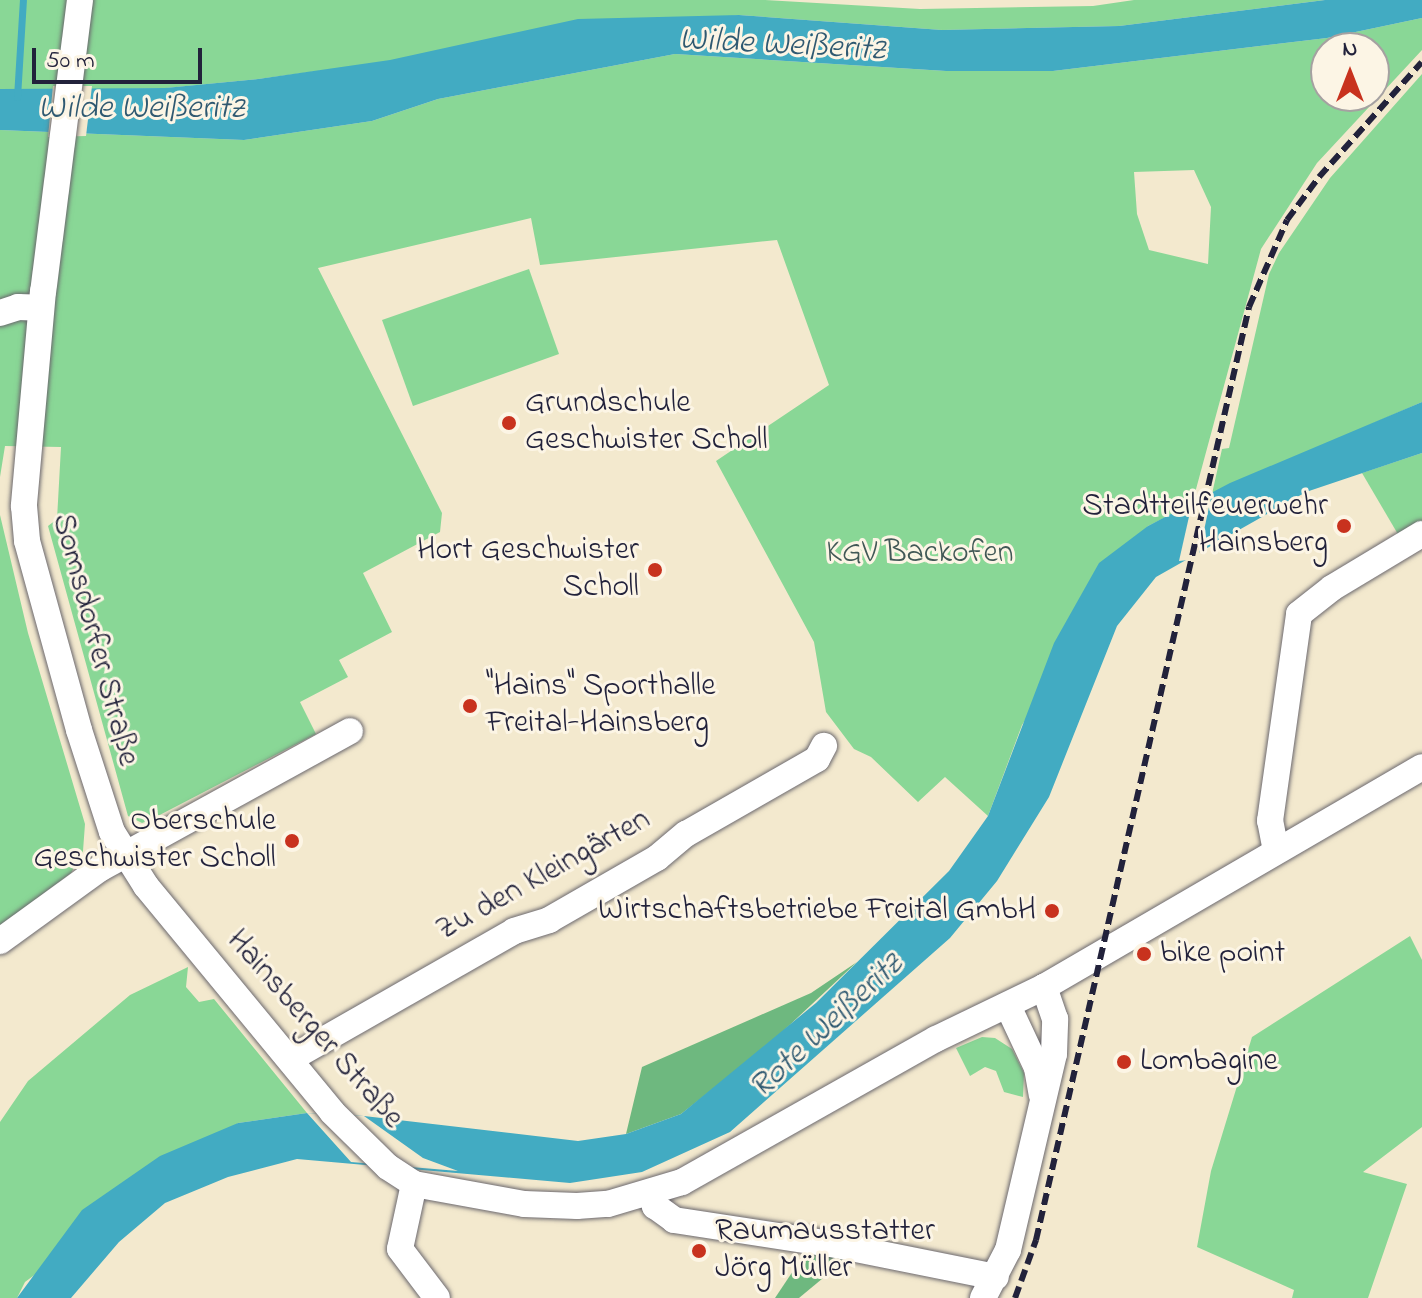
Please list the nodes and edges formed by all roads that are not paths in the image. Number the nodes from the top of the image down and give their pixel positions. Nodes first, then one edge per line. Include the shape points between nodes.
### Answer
1 (80, 0) edge
2 (41, 308) junction
3 (0, 313) edge
4 (1422, 534) edge
5 (350, 731) dead end
6 (824, 746) dead end
7 (1422, 767) edge
8 (1276, 851) junction
9 (124, 856) junction
10 (0, 941) edge
11 (1044, 987) junction
12 (1008, 1006) junction
13 (290, 1059) junction
14 (1043, 1103) junction
15 (414, 1184) junction
16 (651, 1194) junction
17 (990, 1288) edge
18 (437, 1298) edge

1 - 2 street, Somsdorfer Straße
2 - 3 street
2 - 9 street, Somsdorfer Straße via 25,463 27,541 79,730
4 - 8 street via 1299,614 1270,821
5 - 9 street
6 - 13 street, Zu den Kleingärten via 817,759 686,834 657,858 549,920 514,931
7 - 8 street, Hainsberger Straße
8 - 11 street, Hainsberger Straße
9 - 10 street
9 - 13 street, Hainsberger Straße
11 - 12 street, Hainsberger Straße
11 - 14 street via 1055,1019
12 - 14 street via 1037,1068
12 - 16 street, Hainsberger Straße via 936,1039 766,1138
13 - 15 street, Hainsberger Straße via 332,1112 388,1167
14 - 17 street via 1024,1197
15 - 16 street, Hainsberger Straße via 524,1204 608,1204
15 - 18 street via 400,1249
16 - 17 street via 655,1206 674,1220 862,1249

